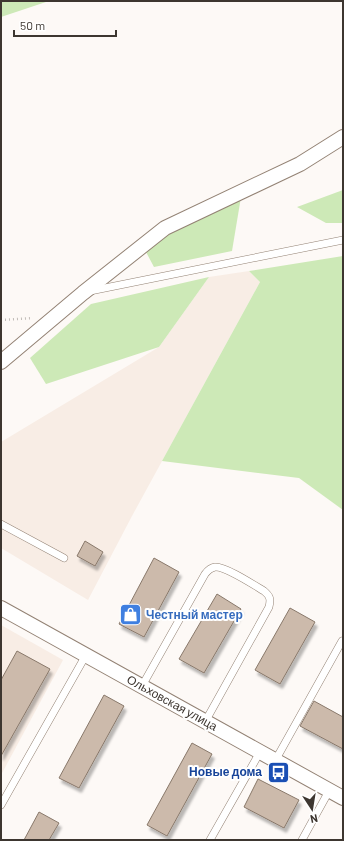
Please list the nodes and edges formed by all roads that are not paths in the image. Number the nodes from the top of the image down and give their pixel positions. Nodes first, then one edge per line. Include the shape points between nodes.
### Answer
1 (343, 137) edge
2 (343, 240) edge
3 (83, 293) junction
4 (1, 362) edge
5 (1, 524) edge
6 (64, 558) dead end
7 (1, 608) edge
8 (342, 642) edge
9 (86, 655) junction
10 (142, 686) junction
11 (205, 722) junction
12 (260, 752) junction
13 (275, 761) junction
14 (329, 791) junction
15 (343, 798) edge
16 (1, 805) edge
17 (210, 840) edge
18 (302, 840) edge

1 - 3 street via 300,164 165,228
2 - 3 lane
3 - 4 street
5 - 6 lane
7 - 9 street, Ольховская улица
8 - 13 lane
9 - 10 street, Ольховская улица
9 - 16 lane
10 - 11 street, Ольховская улица
10 - 11 lane via 209,569 224,569 244,580 269,595 271,601
11 - 12 street, Ольховская улица
12 - 13 street, Ольховская улица
12 - 17 lane
13 - 14 street, Ольховская улица
14 - 15 street, Ольховская улица
14 - 18 lane

